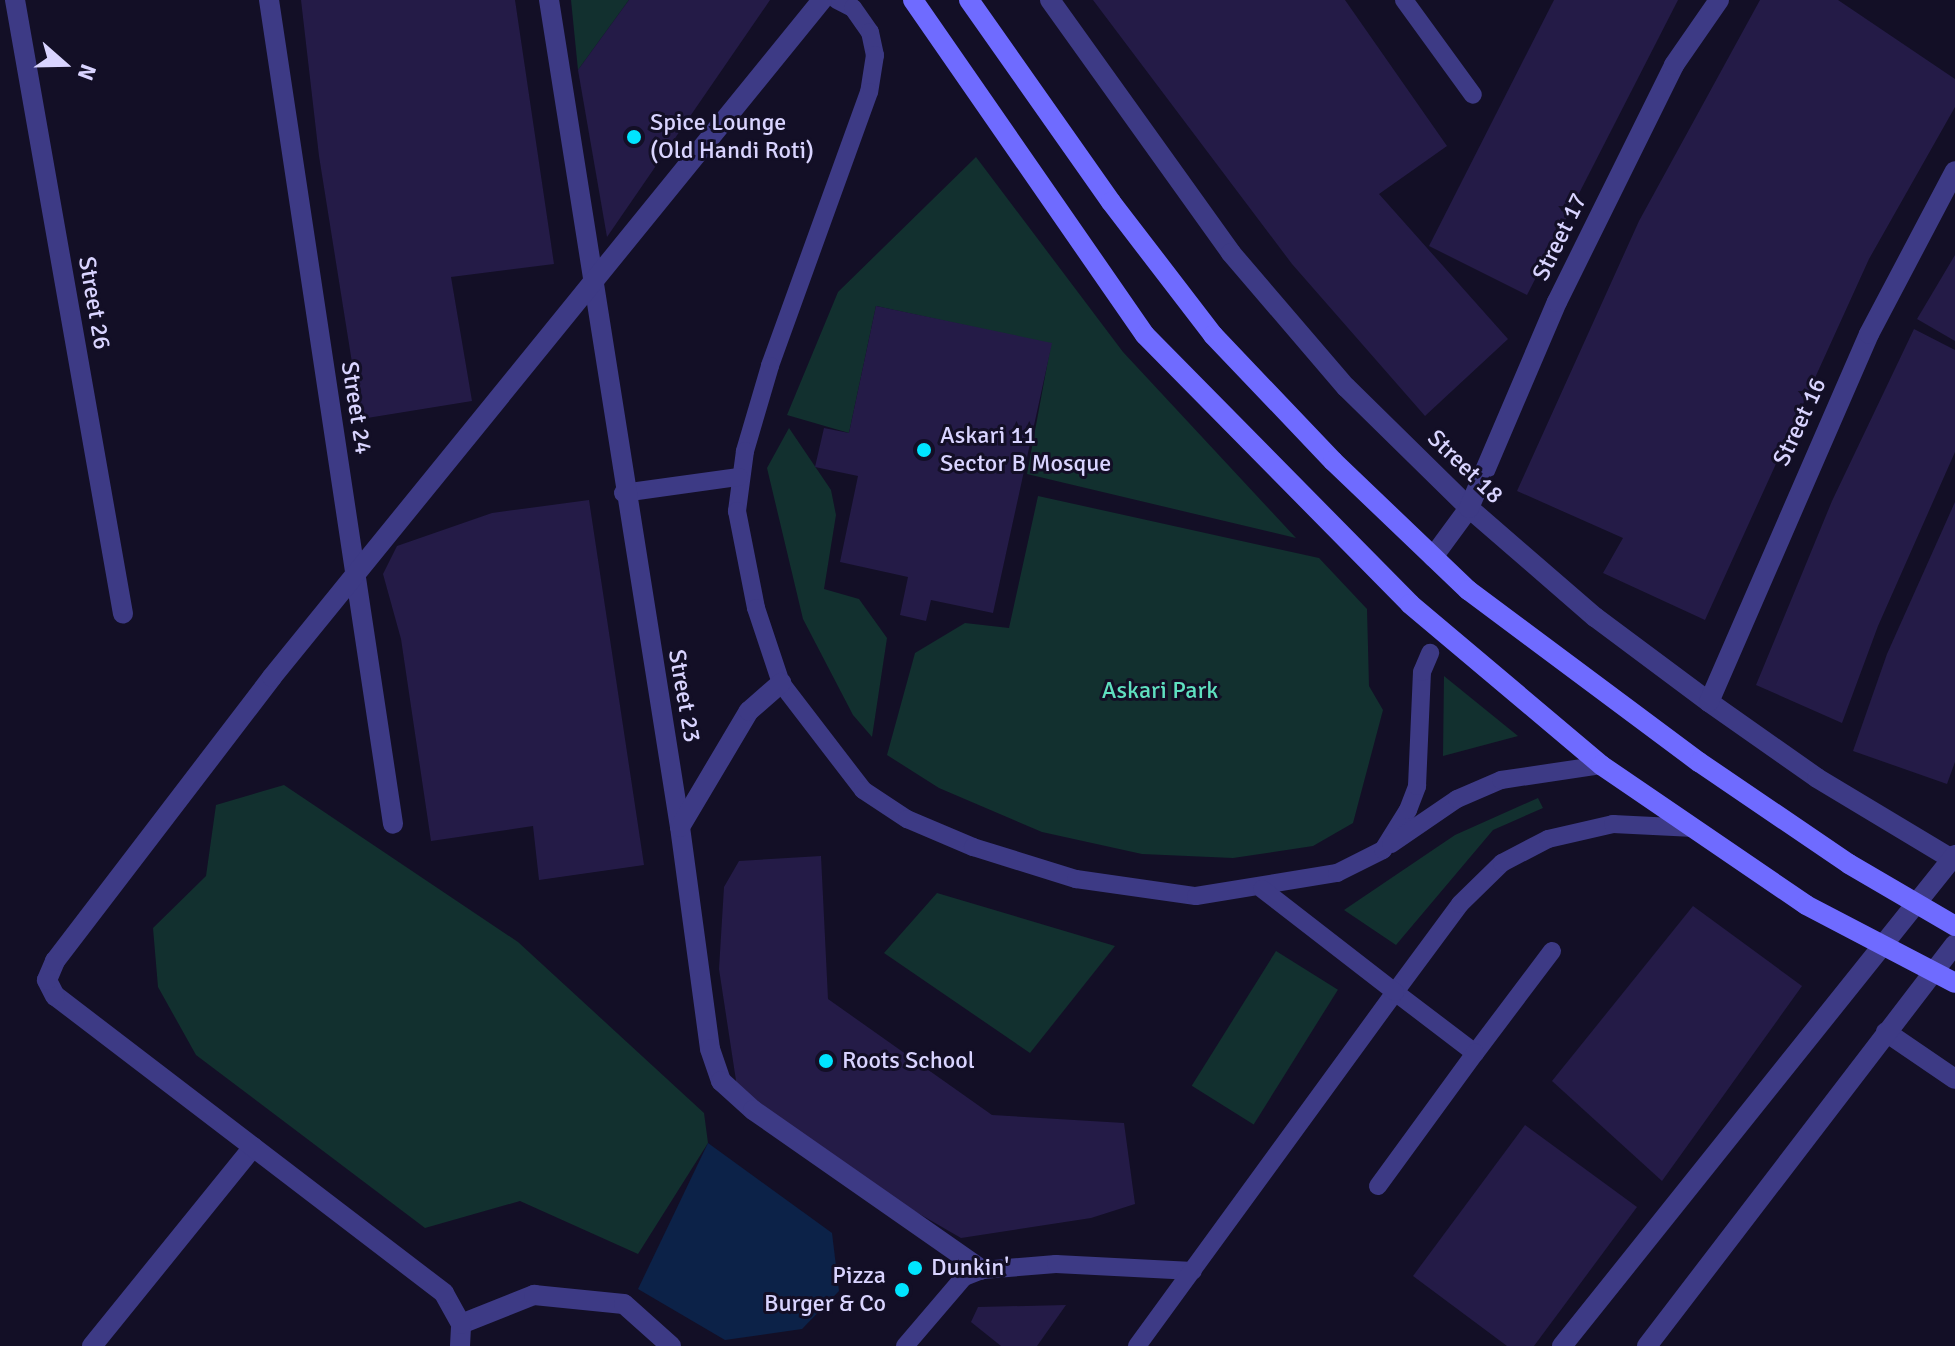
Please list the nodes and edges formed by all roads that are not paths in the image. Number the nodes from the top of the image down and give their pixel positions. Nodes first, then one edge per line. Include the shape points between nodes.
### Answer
1 (15, 0) edge
2 (269, 0) edge
3 (549, 0) edge
4 (822, 0) edge
5 (837, 0) edge
6 (913, 0) edge
7 (969, 0) edge
8 (1050, 0) edge
9 (1404, 0) edge
10 (1719, 0) edge
11 (1473, 95) dead end
12 (1955, 171) edge
13 (593, 278) junction
14 (739, 477) junction
15 (623, 493) junction
16 (1469, 508) junction
17 (1433, 557) junction
18 (355, 576) junction
19 (123, 614) dead end
20 (1430, 653) dead end
21 (781, 683) junction
22 (1709, 702) junction
23 (1601, 765) junction
24 (393, 824) dead end
25 (680, 827) junction
26 (1694, 828) junction
27 (1383, 850) junction
28 (1954, 858) edge
29 (1262, 889) junction
30 (1915, 903) junction
31 (1955, 926) edge
32 (1955, 944) edge
33 (1878, 945) junction
34 (1552, 951) dead end
35 (1934, 974) junction
36 (1955, 983) edge
37 (1395, 992) junction
38 (1886, 1032) junction
39 (1475, 1053) junction
40 (1955, 1079) edge
41 (253, 1147) junction
42 (1378, 1186) dead end
43 (982, 1270) junction
44 (1193, 1271) junction
45 (461, 1324) junction
46 (92, 1346) edge
47 (460, 1346) edge
48 (671, 1346) edge
49 (905, 1346) edge
50 (1137, 1346) edge
51 (1562, 1346) edge
52 (1647, 1346) edge

1 - 19 street, Street 26
2 - 18 street, Street 24
3 - 13 street, Street 23
4 - 13 street
5 - 14 lane via 853,8 870,32 875,55 869,92 795,291
6 - 23 street via 1145,335 1410,604
7 - 17 street via 1111,202 1213,335
8 - 16 street, Street 18 via 1231,253 1346,387
9 - 11 lane
10 - 16 street, Street 17 via 1674,65 1564,288
12 - 22 street, Street 16 via 1869,334 1787,511
13 - 15 street, Street 23
13 - 18 street
14 - 15 lane
14 - 21 lane via 741,550
15 - 25 street, Street 23
16 - 17 street, Street 17
16 - 22 street, Street 18 via 1595,617
17 - 30 street via 1468,590 1699,762
18 - 24 street, Street 24
18 - 41 street via 55,961 47,980 55,996
20 - 27 lane via 1422,672 1417,786
21 - 25 street via 749,711
21 - 29 lane via 863,790 920,825 1033,869 1076,879 1196,896
22 - 28 street, Street 18 via 1817,778
23 - 26 street
23 - 27 lane via 1501,780 1457,799
25 - 43 street, Street 23 via 710,1049 721,1081 850,1181
26 - 33 street via 1806,905
26 - 37 lane via 1613,824 1548,839 1502,863 1460,904
27 - 29 lane via 1337,873
28 - 30 street
29 - 37 lane
30 - 31 street
30 - 33 street
32 - 35 street
33 - 35 street
33 - 51 street
34 - 39 lane
35 - 36 street
35 - 38 street
37 - 39 lane
37 - 44 lane
38 - 40 street
38 - 52 street
39 - 42 lane
41 - 45 street via 444,1293
41 - 46 street
43 - 44 lane via 1056,1264
43 - 49 lane via 964,1277
44 - 50 lane
45 - 47 street
45 - 48 street via 534,1295 624,1304

